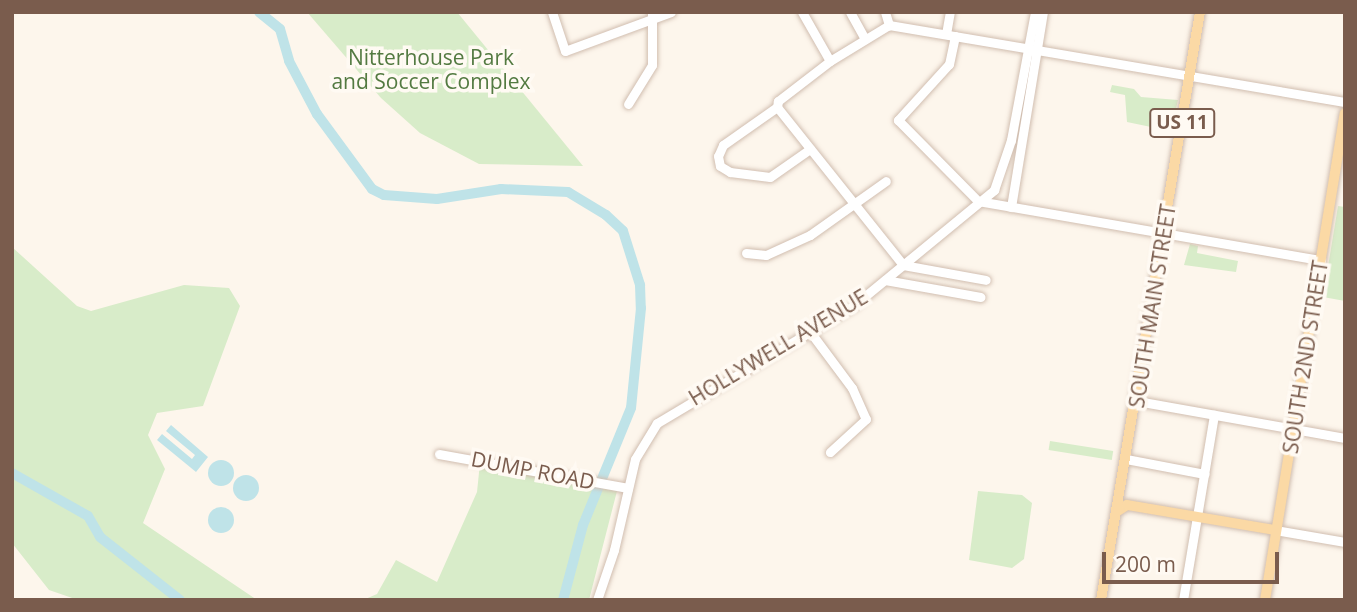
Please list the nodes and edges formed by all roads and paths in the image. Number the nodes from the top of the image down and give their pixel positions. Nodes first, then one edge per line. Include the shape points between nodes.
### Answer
1 (552, 12) edge
2 (671, 12) edge
3 (802, 12) edge
4 (850, 12) edge
5 (885, 12) edge
6 (950, 12) edge
7 (1035, 12) edge
8 (1043, 12) edge
9 (1200, 12) edge
10 (652, 16) edge
11 (888, 25) junction
12 (951, 35) junction
13 (865, 39) junction
14 (1033, 48) junction
15 (830, 61) junction
16 (1190, 73) junction
17 (1345, 102) edge
18 (628, 104) dead end
19 (778, 104) junction
20 (1345, 114) edge
21 (810, 149) junction
22 (886, 181) dead end
23 (978, 201) junction
24 (854, 204) junction
25 (1011, 207) junction
26 (1164, 233) junction
27 (746, 253) dead end
28 (1321, 260) junction
29 (903, 265) junction
30 (885, 280) junction
31 (986, 280) dead end
32 (980, 298) dead end
33 (811, 333) junction
34 (1137, 401) junction
35 (1214, 415) junction
36 (1292, 430) junction
37 (1345, 439) edge
38 (830, 452) dead end
39 (439, 454) dead end
40 (1126, 459) junction
41 (1205, 474) junction
42 (628, 488) junction
43 (1123, 501) junction
44 (1197, 517) junction
45 (1275, 530) junction
46 (1345, 542) edge
47 (1265, 599) edge
48 (597, 600) edge
49 (1101, 600) edge
50 (1183, 600) edge

1 - 10 street via 565,51
2 - 10 street
3 - 15 street
4 - 13 street
5 - 11 street
6 - 12 street
7 - 14 street
8 - 14 street
9 - 16 main road, SOUTH MAIN STREET / US 11
10 - 18 street via 652,65
11 - 12 street
11 - 13 street
12 - 14 street
12 - 23 street via 949,64 898,120
13 - 15 street
14 - 16 street
14 - 23 street, HOLLYWELL AVENUE via 1004,169 994,190
14 - 25 street
15 - 19 street
16 - 17 street
16 - 26 main road, SOUTH MAIN STREET / US 11
19 - 21 street
19 - 21 street via 723,145 720,166 730,173 770,177
20 - 28 main road, SOUTH 2ND STREET
21 - 24 street
22 - 24 street
23 - 25 street
23 - 29 street, HOLLYWELL AVENUE
24 - 27 street via 790,244 766,254
24 - 29 street
25 - 26 street
26 - 28 street
26 - 34 main road, SOUTH MAIN STREET / US 11
28 - 36 main road, SOUTH 2ND STREET
29 - 30 street, HOLLYWELL AVENUE
29 - 31 street
30 - 32 street
30 - 33 street, HOLLYWELL AVENUE
33 - 38 street via 852,388 866,419
33 - 42 street, HOLLYWELL AVENUE via 663,418 640,449
34 - 35 street
34 - 40 main road, SOUTH MAIN STREET / US 11
35 - 36 street
35 - 41 street
36 - 37 street
36 - 45 main road, SOUTH 2ND STREET
39 - 42 street, DUMP ROAD
40 - 41 street
40 - 43 main road, SOUTH MAIN STREET / US 11
41 - 44 street
42 - 48 street, HOLLYWELL AVENUE
43 - 44 main road
43 - 49 main road via 1116,512
44 - 45 main road
44 - 50 street
45 - 46 street
45 - 47 main road, SOUTH 2ND STREET

